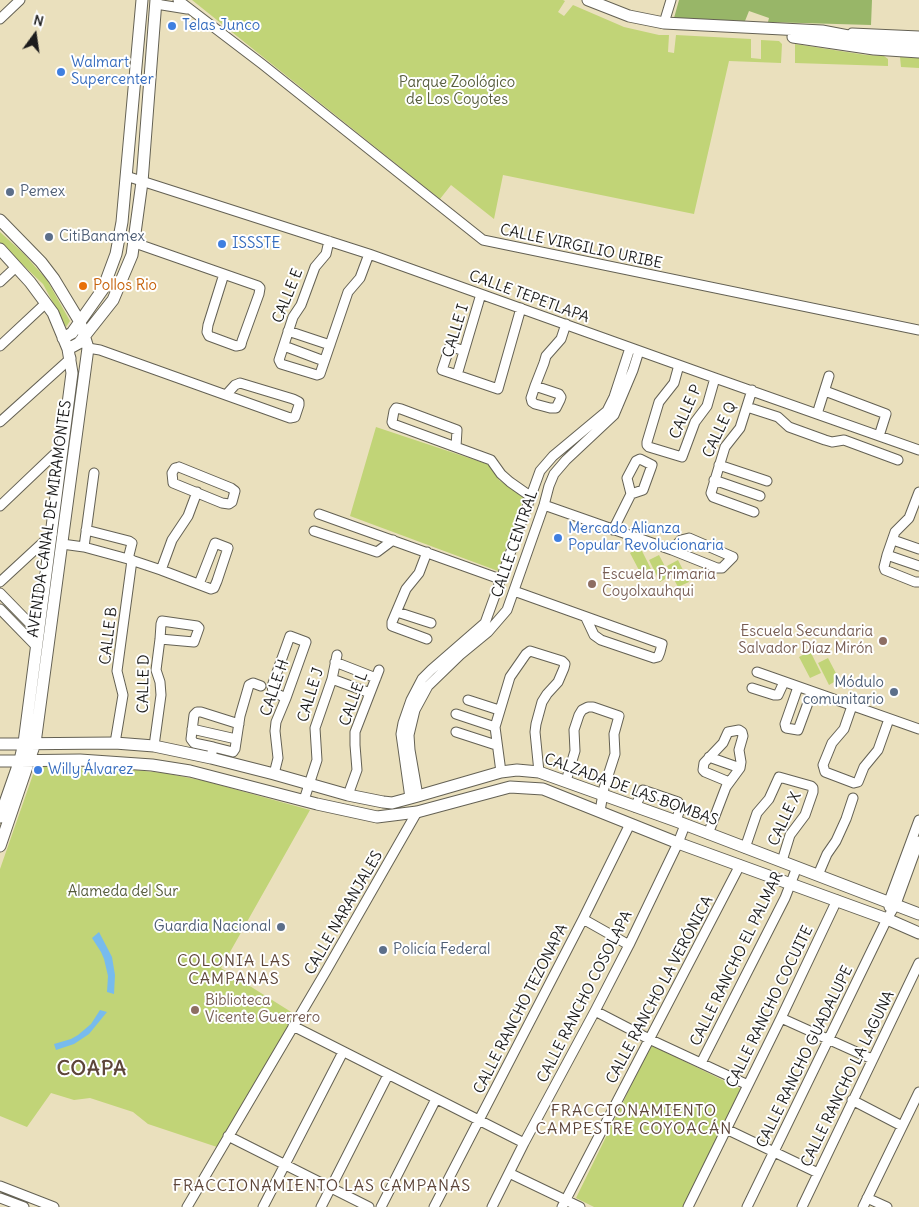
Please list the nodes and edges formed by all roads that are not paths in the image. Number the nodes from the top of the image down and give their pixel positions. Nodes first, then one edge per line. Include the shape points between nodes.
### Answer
1 (20, 0) edge
2 (142, 0) edge
3 (178, 0) edge
4 (588, 0) edge
5 (671, 0) edge
6 (156, 2) edge
7 (192, 11) junction
8 (0, 19) edge
9 (664, 23) junction
10 (774, 29) junction
11 (822, 31) junction
12 (919, 36) edge
13 (919, 42) edge
14 (919, 52) edge
15 (126, 176) junction
16 (142, 182) junction
17 (0, 220) edge
18 (329, 241) junction
19 (134, 243) junction
20 (0, 250) edge
21 (369, 254) junction
22 (16, 267) junction
23 (224, 274) junction
24 (0, 282) edge
25 (481, 294) junction
26 (46, 303) junction
27 (521, 308) junction
28 (80, 322) junction
29 (566, 324) junction
30 (919, 330) edge
31 (288, 331) junction
32 (86, 335) junction
33 (63, 338) junction
34 (330, 345) junction
35 (0, 346) edge
36 (284, 346) junction
37 (88, 348) junction
38 (630, 348) junction
39 (464, 351) junction
40 (639, 351) junction
41 (69, 353) junction
42 (324, 361) junction
43 (680, 365) junction
44 (456, 375) junction
45 (829, 376) dead end
46 (715, 378) junction
47 (535, 386) junction
48 (752, 390) junction
49 (825, 391) junction
50 (226, 395) junction
51 (747, 407) junction
52 (817, 414) junction
53 (0, 422) edge
54 (879, 436) junction
55 (64, 445) junction
56 (456, 447) junction
57 (919, 450) edge
58 (898, 460) dead end
59 (719, 465) junction
60 (94, 473) dead end
61 (714, 480) junction
62 (535, 481) junction
63 (767, 481) dead end
64 (549, 486) junction
65 (197, 492) junction
66 (919, 492) edge
67 (631, 494) dead end
68 (530, 496) junction
69 (760, 496) dead end
70 (544, 505) junction
71 (0, 506) edge
72 (754, 512) dead end
73 (319, 514) dead end
74 (86, 530) junction
75 (613, 530) junction
76 (314, 531) dead end
77 (52, 534) junction
78 (394, 540) junction
79 (893, 540) junction
80 (62, 544) junction
81 (84, 547) junction
82 (919, 549) edge
83 (672, 550) junction
84 (426, 552) junction
85 (887, 555) junction
86 (130, 560) junction
87 (919, 566) edge
88 (162, 570) junction
89 (500, 579) junction
90 (0, 582) edge
91 (919, 582) edge
92 (199, 584) junction
93 (514, 591) junction
94 (0, 593) edge
95 (492, 605) junction
96 (0, 609) edge
97 (507, 610) junction
98 (397, 612) junction
99 (586, 618) junction
100 (431, 623) dead end
101 (38, 633) junction
102 (160, 639) junction
103 (427, 639) dead end
104 (37, 647) junction
105 (336, 659) joint
106 (757, 672) dead end
107 (332, 679) junction
108 (784, 682) junction
109 (261, 686) dead end
110 (798, 687) junction
111 (752, 688) dead end
112 (812, 692) junction
113 (370, 693) junction
114 (286, 698) junction
115 (468, 700) dead end
116 (852, 706) junction
117 (499, 710) junction
118 (456, 714) dead end
119 (889, 719) junction
120 (239, 724) junction
121 (494, 727) junction
122 (918, 728) edge
123 (192, 729) junction
124 (456, 732) dead end
125 (236, 738) junction
126 (29, 743) junction
127 (115, 743) junction
128 (0, 744) edge
129 (134, 744) junction
130 (496, 745) junction
131 (154, 746) junction
132 (212, 752) junction
133 (709, 757) junction
134 (25, 760) junction
135 (0, 761) edge
136 (134, 764) junction
137 (740, 768) junction
138 (501, 772) junction
139 (539, 772) junction
140 (274, 774) junction
141 (566, 781) junction
142 (729, 782) junction
143 (310, 785) junction
144 (603, 794) junction
145 (348, 795) junction
146 (414, 797) junction
147 (852, 798) dead end
148 (304, 800) junction
149 (635, 807) junction
150 (600, 811) junction
151 (417, 812) junction
152 (0, 817) edge
153 (919, 820) edge
154 (681, 823) junction
155 (630, 824) junction
156 (708, 834) junction
157 (919, 841) edge
158 (678, 843) junction
159 (0, 846) edge
160 (745, 848) junction
161 (782, 861) junction
162 (740, 865) junction
163 (797, 867) junction
164 (818, 874) junction
165 (791, 884) junction
166 (837, 900) junction
167 (893, 903) junction
168 (919, 914) edge
169 (583, 919) junction
170 (887, 919) junction
171 (919, 933) edge
172 (629, 945) junction
173 (919, 963) edge
174 (595, 1011) junction
175 (781, 1018) junction
176 (293, 1026) junction
177 (830, 1038) junction
178 (649, 1039) junction
179 (343, 1052) junction
180 (872, 1059) junction
181 (701, 1062) junction
182 (388, 1075) junction
183 (748, 1085) junction
184 (919, 1092) edge
185 (436, 1099) junction
186 (852, 1100) junction
187 (478, 1121) junction
188 (902, 1126) junction
189 (726, 1130) junction
190 (228, 1136) junction
191 (524, 1143) junction
192 (774, 1152) junction
193 (285, 1164) junction
194 (509, 1173) junction
195 (818, 1173) junction
196 (0, 1186) edge
197 (331, 1188) junction
198 (0, 1198) edge
199 (867, 1198) junction
200 (564, 1204) edge
201 (24, 1207) edge
202 (52, 1207) edge
203 (186, 1207) edge
204 (263, 1207) edge
205 (321, 1207) edge
206 (369, 1207) edge
207 (381, 1207) edge
208 (434, 1207) edge
209 (492, 1207) edge
210 (580, 1207) edge
211 (688, 1207) edge
212 (747, 1207) edge
213 (802, 1207) edge
214 (863, 1207) edge
215 (886, 1207) edge

1 - 8 street
2 - 15 main road
3 - 7 street, CALLE VIRGILIO URIBE
4 - 9 main road via 630,16
5 - 9 street
6 - 7 street, CALLE VIRGILIO URIBE
6 - 16 main road
7 - 30 street, CALLE VIRGILIO URIBE via 483,240
9 - 10 main road
10 - 11 main road
10 - 14 main road via 788,37 859,48
11 - 12 street
11 - 13 main road via 864,39
15 - 16 street, CALLE TEPETLAPA
15 - 28 main road via 116,254 103,289
16 - 18 street, CALLE TEPETLAPA
16 - 19 main road
17 - 28 main road, AVENIDA CANAL DE MIRAMONTES via 41,262
18 - 21 street, CALLE TEPETLAPA
18 - 31 street, CALLE E via 326,254 312,273
19 - 23 street
19 - 32 main road via 113,300
20 - 22 main road, AVENIDA CANAL DE MIRAMONTES
21 - 25 street, CALLE TEPETLAPA
21 - 34 street via 360,278 348,292
22 - 24 street
22 - 26 main road, AVENIDA CANAL DE MIRAMONTES
23 - 23 street via 260,288 241,345 236,346 207,332
25 - 27 street, CALLE TEPETLAPA
25 - 39 street, CALLE I
26 - 33 main road, AVENIDA CANAL DE MIRAMONTES
26 - 35 street
27 - 29 street, CALLE TEPETLAPA
27 - 44 street via 498,389
28 - 32 main road, AVENIDA CANAL DE MIRAMONTES
28 - 33 main road via 72,333
29 - 38 street, CALLE TEPETLAPA
29 - 47 street via 561,339 546,356
31 - 34 street
31 - 36 street, CALLE E
32 - 37 main road, AVENIDA CANAL DE MIRAMONTES
32 - 41 main road
33 - 41 main road, AVENIDA CANAL DE MIRAMONTES
34 - 42 street
36 - 42 street
36 - 42 street, CALLE E via 281,364 317,375
37 - 50 street
37 - 80 main road, AVENIDA CANAL DE MIRAMONTES
38 - 40 street, CALLE TEPETLAPA
38 - 62 street, CALLE CENTRAL via 607,411 545,463
39 - 44 street, CALLE I
39 - 44 street via 450,346 442,366 442,370
40 - 43 street, CALLE TEPETLAPA
40 - 64 street, CALLE CENTRAL via 614,415 566,460
41 - 53 street
41 - 55 main road, AVENIDA CANAL DE MIRAMONTES via 72,373
43 - 46 street, CALLE TEPETLAPA
43 - 46 street, CALLE P via 674,383 659,402 647,446 682,457 695,422 707,406
45 - 49 street
46 - 48 street, CALLE TEPETLAPA
47 - 47 street via 532,402 556,408 561,396
48 - 51 street, CALLE Q
48 - 52 street, CALLE TEPETLAPA
49 - 52 street
49 - 54 street via 886,414
50 - 50 street via 290,418 294,417 299,406 293,400 240,383
51 - 58 street via 778,417 789,427 825,440 844,440
51 - 59 street, CALLE Q via 740,428 728,442
52 - 54 street, CALLE TEPETLAPA
54 - 57 street, CALLE TEPETLAPA
55 - 71 street
55 - 77 main road, AVENIDA CANAL DE MIRAMONTES
56 - 56 street via 393,424 394,411 400,409 457,430
56 - 68 street via 491,460 501,474
59 - 61 street, CALLE Q
59 - 63 street
60 - 74 street
61 - 69 street
61 - 72 street, CALLE Q via 710,493 713,497
62 - 64 street, CALLE CENTRAL
62 - 68 street, CALLE CENTRAL
64 - 70 street, CALLE CENTRAL
65 - 65 street via 229,504 234,491 183,468 175,468 173,483
65 - 88 street via 188,516 172,540
66 - 79 street via 909,518
67 - 75 street
68 - 89 street, CALLE CENTRAL
70 - 75 street
70 - 93 street, CALLE CENTRAL
73 - 78 street
74 - 81 street
74 - 86 street, CALLE B via 130,541
75 - 83 street
76 - 78 street via 377,552
77 - 90 street
77 - 101 main road, AVENIDA CANAL DE MIRAMONTES
78 - 84 street
79 - 82 street
79 - 85 street
80 - 81 street
80 - 126 main road, AVENIDA CANAL DE MIRAMONTES
81 - 86 street
83 - 83 street via 681,540 689,538 733,557 722,568 717,568
84 - 89 street
84 - 98 street via 419,573 406,588
85 - 87 street
85 - 91 street via 884,570
86 - 88 street
86 - 127 street, CALLE B via 117,671 123,695
88 - 92 street
89 - 95 street, CALLE CENTRAL
92 - 92 street via 214,588 228,548 215,544
93 - 97 street, CALLE CENTRAL
93 - 99 street
94 - 101 street
95 - 97 street, CALLE CENTRAL
95 - 146 street, CALLE CENTRAL via 485,623 430,670 411,700 401,734
96 - 104 street
97 - 146 street, CALLE CENTRAL via 488,632 428,686 416,710 409,735
98 - 100 street
98 - 103 street via 392,626
99 - 99 street via 594,635 601,640 658,657 662,644
101 - 104 main road, AVENIDA CANAL DE MIRAMONTES
102 - 102 street, CALLE D via 162,621 199,628 194,642
102 - 131 street, CALLE D via 156,670 161,695
104 - 126 main road, AVENIDA CANAL DE MIRAMONTES
105 - 107 street, CALLE J
105 - 113 street, CALLE L via 377,674
106 - 108 street
107 - 113 street
107 - 143 street, CALLE J via 314,733 317,760
108 - 110 street
108 - 111 street via 778,695
109 - 120 street via 249,685
110 - 112 street
110 - 112 street via 786,728 798,730
112 - 116 street
113 - 145 street, CALLE L via 355,732 357,770
114 - 114 street, CALLE H via 306,642 290,636 272,686 273,692
114 - 140 street, CALLE H via 276,722 278,758
115 - 117 street
116 - 119 street
116 - 119 street via 844,729 832,743 823,766 826,772 854,783 858,782 864,767 878,750
117 - 121 street
117 - 139 street via 514,670 530,651 565,664 558,682 542,702 536,724
118 - 121 street
119 - 122 street
120 - 123 street via 197,712
120 - 125 street
121 - 130 street
123 - 125 street
123 - 132 street via 194,743
124 - 130 street
125 - 132 street via 233,752
126 - 127 main road, CALZADA DE LAS BOMBAS
126 - 128 main road, CALZADA DE LAS BOMBAS
126 - 134 main road, AVENIDA CANAL DE MIRAMONTES
127 - 129 main road, CALZADA DE LAS BOMBAS
129 - 131 main road, CALZADA DE LAS BOMBAS
129 - 136 main road
130 - 138 street
131 - 132 main road, CALZADA DE LAS BOMBAS
132 - 140 main road, CALZADA DE LAS BOMBAS
133 - 137 street
133 - 137 street via 728,732 739,730 743,736 738,750
133 - 142 street via 703,770
134 - 135 main road, CALZADA DE LAS BOMBAS
134 - 136 main road, CALZADA DE LAS BOMBAS
134 - 152 main road, AVENIDA CANAL DE MIRAMONTES
134 - 159 main road, AVENIDA CANAL DE MIRAMONTES
136 - 148 main road, CALZADA DE LAS BOMBAS via 190,771
137 - 142 street
138 - 139 main road, CALZADA DE LAS BOMBAS
138 - 146 main road, CALZADA DE LAS BOMBAS
139 - 141 main road, CALZADA DE LAS BOMBAS
140 - 143 main road, CALZADA DE LAS BOMBAS
141 - 144 main road, CALZADA DE LAS BOMBAS
141 - 144 street via 575,751 574,730 579,715 593,706 619,716 614,734 615,754
142 - 156 street
143 - 145 main road, CALZADA DE LAS BOMBAS
143 - 148 street, CALLE J
144 - 149 main road, CALZADA DE LAS BOMBAS
144 - 150 street
145 - 146 main road, CALZADA DE LAS BOMBAS via 392,803
147 - 164 street via 846,819
148 - 151 main road, CALZADA DE LAS BOMBAS via 377,817
149 - 154 main road, CALZADA DE LAS BOMBAS
149 - 154 street via 643,790 678,802
150 - 151 main road, CALZADA DE LAS BOMBAS via 543,789 510,787
150 - 155 main road, CALZADA DE LAS BOMBAS
151 - 176 street, CALLE NARANJALES
153 - 167 street
154 - 156 main road, CALZADA DE LAS BOMBAS
154 - 158 street, CALLE RANCHO COSOLAPA
155 - 158 main road, CALZADA DE LAS BOMBAS
155 - 169 street, CALLE RANCHO TEZONAPA
156 - 160 main road, CALZADA DE LAS BOMBAS
157 - 167 street
158 - 162 main road, CALZADA DE LAS BOMBAS
158 - 172 street, CALLE RANCHO COSOLAPA
160 - 161 main road, CALZADA DE LAS BOMBAS
160 - 161 street, CALLE X via 757,813 779,777 802,783 813,788 806,815 790,835
161 - 163 main road, CALZADA DE LAS BOMBAS
162 - 165 main road, CALZADA DE LAS BOMBAS
162 - 178 street, CALLE RANCHO LA VERÓNICA
163 - 164 main road, CALZADA DE LAS BOMBAS
163 - 165 street, CALLE RANCHO EL PALMAR
164 - 167 main road, CALZADA DE LAS BOMBAS
165 - 166 main road, CALZADA DE LAS BOMBAS
165 - 181 street, CALLE RANCHO EL PALMAR
166 - 170 main road, CALZADA DE LAS BOMBAS
166 - 175 street, CALLE RANCHO COCUITE
167 - 168 main road, CALZADA DE LAS BOMBAS
167 - 170 street, CALLE RANCHO GUADALUPE
169 - 172 street
169 - 187 street, CALLE RANCHO TEZONAPA
170 - 171 main road, CALZADA DE LAS BOMBAS
170 - 177 street, CALLE RANCHO GUADALUPE
172 - 174 street, CALLE RANCHO COSOLAPA
173 - 180 street, CALLE RANCHO LA LAGUNA
174 - 178 street
174 - 191 street, CALLE RANCHO COSOLAPA
175 - 177 street
175 - 183 street, CALLE RANCHO COCUITE
176 - 179 street
176 - 190 street, CALLE NARANJALES
177 - 180 street
177 - 192 street, CALLE RANCHO GUADALUPE
178 - 181 street
178 - 200 street, CALLE RANCHO LA VERÓNICA
179 - 182 street
179 - 193 street
180 - 186 street, CALLE RANCHO LA LAGUNA
181 - 183 street
182 - 185 street
182 - 197 street
183 - 189 street, CALLE RANCHO COCUITE
184 - 188 street
185 - 187 street
185 - 207 street
186 - 188 street
186 - 195 street, CALLE RANCHO LA LAGUNA
187 - 191 street
187 - 208 street, CALLE RANCHO TEZONAPA
188 - 199 street
189 - 192 street
189 - 211 street, CALLE RANCHO COCUITE
190 - 193 street
190 - 203 street, CALLE NARANJALES
191 - 194 street, CALLE RANCHO COSOLAPA
192 - 195 street
192 - 212 street, CALLE RANCHO GUADALUPE
193 - 197 street
193 - 204 street
194 - 200 street
194 - 209 street, CALLE RANCHO COSOLAPA
195 - 213 street, CALLE RANCHO LA LAGUNA
196 - 202 street
197 - 205 street
197 - 206 street
198 - 201 street
199 - 214 street
199 - 215 street
200 - 210 street

